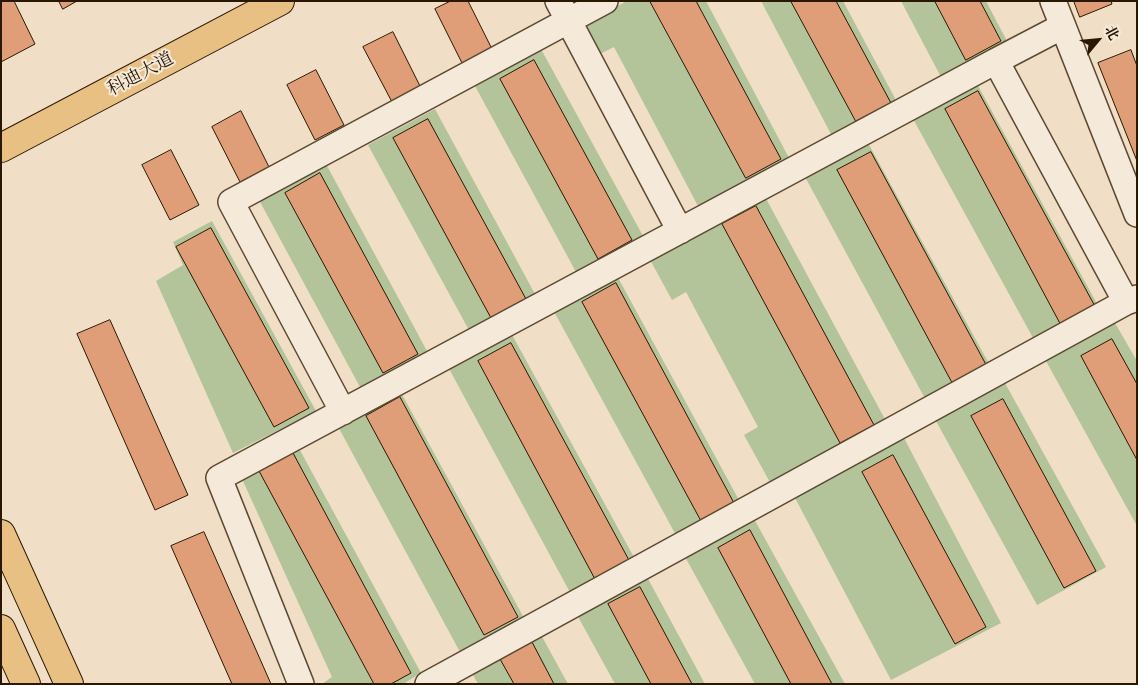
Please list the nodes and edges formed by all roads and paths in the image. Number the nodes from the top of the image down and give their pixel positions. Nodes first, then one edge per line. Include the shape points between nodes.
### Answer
1 (247, 1) edge
2 (280, 1) edge
3 (605, 1) edge
4 (1053, 1) edge
5 (564, 11) edge
6 (1063, 26) junction
7 (996, 61) junction
8 (1, 131) edge
9 (1, 148) edge
10 (1137, 214) edge
11 (680, 231) junction
12 (1132, 300) edge
13 (343, 412) junction
14 (1, 534) edge
15 (1, 629) edge
16 (26, 684) edge
17 (69, 684) edge
18 (301, 684) edge
19 (428, 684) edge

1 - 8 main road, 科迪大道
2 - 9 main road, 科迪大道
3 - 5 lane
4 - 6 lane
5 - 11 lane
5 - 13 lane via 231,202
6 - 7 lane
6 - 10 lane
7 - 11 lane
7 - 12 lane
11 - 13 lane
12 - 19 lane
13 - 18 lane via 219,478
14 - 17 main road
15 - 16 main road

